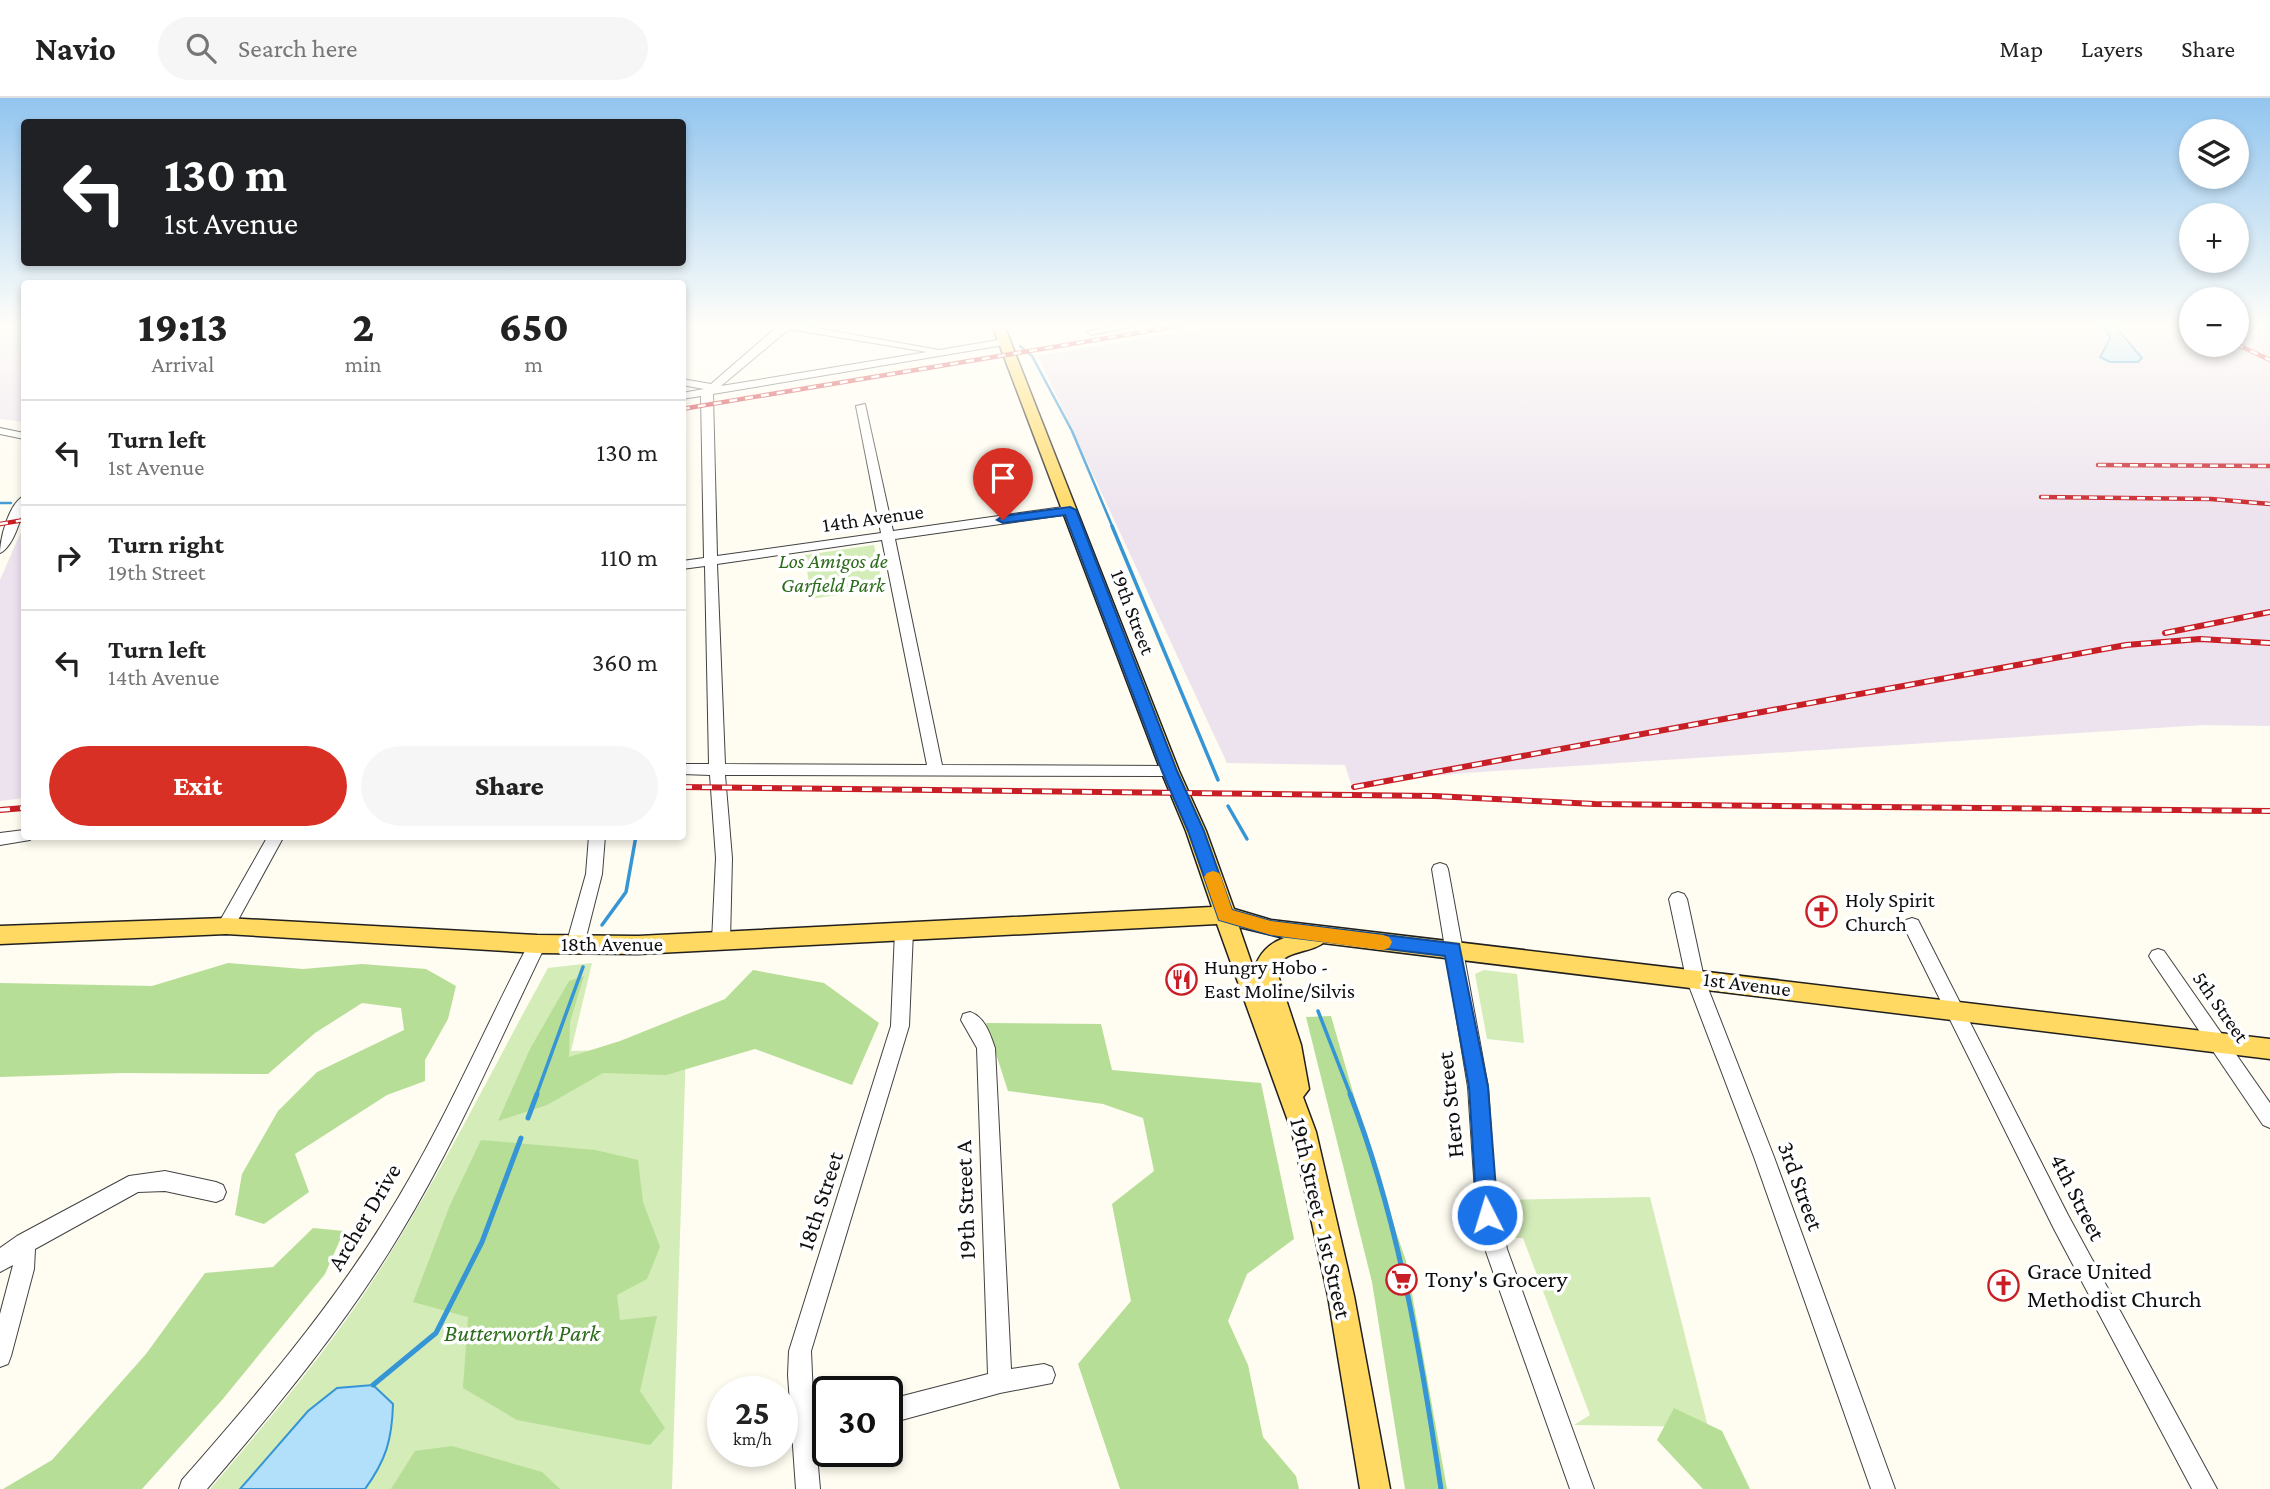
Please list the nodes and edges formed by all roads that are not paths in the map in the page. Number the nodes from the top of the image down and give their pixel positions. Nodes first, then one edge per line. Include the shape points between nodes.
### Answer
1 (711, 390) joint
2 (1023, 390) edge
3 (686, 395) edge
4 (861, 406) dead end
5 (0, 431) edge
6 (21, 435) edge
7 (21, 508) edge
8 (1070, 510) junction
9 (886, 536) junction
10 (0, 550) edge
11 (711, 561) junction
12 (686, 564) edge
13 (686, 769) edge
14 (717, 769) junction
15 (936, 771) junction
16 (1170, 771) junction
17 (21, 836) edge
18 (0, 839) edge
19 (274, 840) edge
20 (597, 840) edge
21 (1440, 869) dead end
22 (1678, 899) dead end
23 (1225, 915) junction
24 (1912, 925) dead end
25 (226, 926) junction
26 (904, 930) junction
27 (0, 935) edge
28 (1329, 936) junction
29 (721, 940) junction
30 (537, 944) junction
31 (575, 945) junction
32 (1453, 949) junction
33 (2158, 956) dead end
34 (1695, 978) junction
35 (1954, 1010) junction
36 (970, 1020) dead end
37 (2217, 1042) junction
38 (2270, 1049) edge
39 (2270, 1119) edge
40 (1304, 1132) junction
41 (216, 1192) dead end
42 (25, 1243) junction
43 (0, 1261) edge
44 (0, 1356) edge
45 (1044, 1375) dead end
46 (1000, 1382) junction
47 (903, 1408) edge
48 (812, 1432) edge
49 (803, 1435) junction
50 (191, 1489) edge
51 (808, 1489) edge
52 (1375, 1489) edge
53 (1582, 1489) edge
54 (1883, 1489) edge
55 (2205, 1489) edge

1 - 3 street
1 - 11 street via 706,405
2 - 8 main road, 19th Street
4 - 9 street
5 - 6 street
7 - 10 street
8 - 9 street, 14th Avenue
8 - 16 main road, 19th Street
9 - 11 street, 14th Avenue
9 - 15 street
11 - 12 street, 14th Avenue
11 - 14 street
13 - 14 street
14 - 15 street
14 - 29 street via 724,858
15 - 16 street
16 - 23 main road, 19th Street
17 - 18 street
19 - 25 street
20 - 31 street via 594,874
21 - 32 street, Hero Street
22 - 34 street, 3rd Street
23 - 26 main road, 18th Avenue
23 - 28 main road, 1st Avenue via 1271,928
23 - 40 main road, 19th Street - 1st Street
24 - 35 street, 4th Street
25 - 27 main road, 18th Avenue
25 - 30 main road, 18th Avenue
26 - 29 main road, 18th Avenue
26 - 49 street, 18th Street via 900,1026 803,1337 799,1375
28 - 32 main road, 1st Avenue
28 - 40 main road via 1283,947 1270,956 1265,969 1289,1045
29 - 31 main road, 18th Avenue
30 - 31 main road, 18th Avenue
30 - 50 street, Archer Drive via 393,1226 318,1335
32 - 34 main road, 1st Avenue
32 - 53 street, Hero Street via 1478,1087 1487,1215
33 - 37 street, 5th Street
34 - 35 main road, 1st Avenue
34 - 54 street, 3rd Street
35 - 37 main road, 1st Avenue
35 - 55 street, 4th Street via 2061,1223
36 - 46 street, 19th Street A via 986,1048
37 - 38 main road, 1st Avenue
37 - 39 street, 5th Street
40 - 52 main road, 19th Street - 1st Street via 1342,1296
41 - 42 street via 165,1181 136,1183
42 - 43 street
42 - 44 street via 23,1269
45 - 46 street
46 - 47 street
48 - 49 street
49 - 51 street, 18th Street

